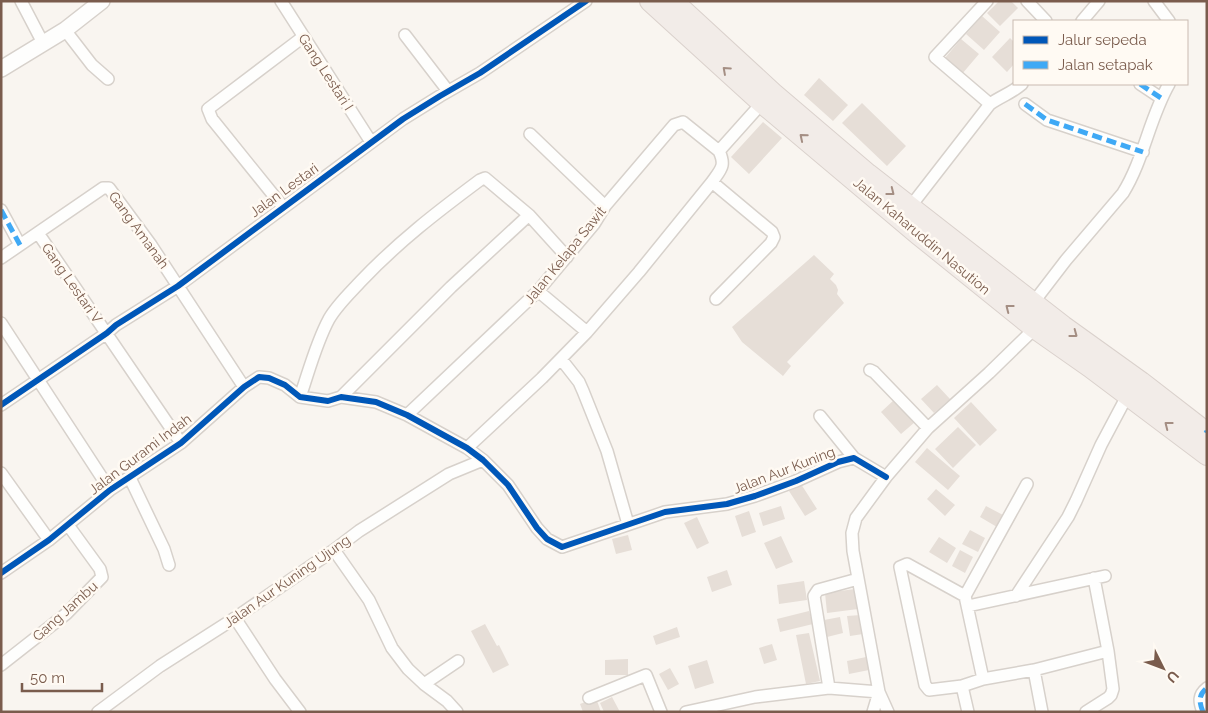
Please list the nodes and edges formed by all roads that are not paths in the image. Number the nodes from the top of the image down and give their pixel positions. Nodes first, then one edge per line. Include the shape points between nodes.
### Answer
1 (21, 1) edge
2 (102, 1) edge
3 (586, 1) edge
4 (650, 1) edge
5 (673, 1) edge
6 (987, 1) edge
7 (1027, 1) edge
8 (1099, 1) edge
9 (1154, 1) edge
10 (284, 2) edge
11 (1045, 20) edge
12 (1083, 20) edge
13 (1168, 20) edge
14 (65, 30) junction
15 (405, 35) dead end
16 (303, 37) junction
17 (44, 43) junction
18 (1, 69) edge
19 (108, 79) dead end
20 (1021, 85) edge
21 (1142, 85) edge
22 (1168, 85) edge
23 (448, 90) junction
24 (1161, 98) junction
25 (762, 103) junction
26 (990, 104) junction
27 (1026, 104) dead end
28 (530, 134) dead end
29 (371, 142) junction
30 (720, 151) junction
31 (1143, 152) junction
32 (836, 156) junction
33 (712, 182) junction
34 (605, 206) junction
35 (283, 207) junction
36 (910, 207) junction
37 (1, 210) edge
38 (529, 215) junction
39 (38, 233) junction
40 (20, 245) junction
41 (567, 257) junction
42 (1, 258) edge
43 (178, 286) junction
44 (538, 291) junction
45 (716, 299) dead end
46 (1033, 302) junction
47 (1, 323) edge
48 (1033, 327) junction
49 (587, 332) junction
50 (107, 334) junction
51 (561, 359) junction
52 (870, 370) dead end
53 (37, 380) junction
54 (244, 386) junction
55 (1127, 396) junction
56 (300, 397) junction
57 (341, 397) junction
58 (1, 404) edge
59 (407, 415) junction
60 (820, 416) dead end
61 (928, 428) junction
62 (1206, 432) edge
63 (181, 443) junction
64 (467, 448) junction
65 (1207, 455) edge
66 (854, 458) junction
67 (483, 460) junction
68 (1, 473) edge
69 (886, 476) junction
70 (130, 478) junction
71 (1027, 484) dead end
72 (110, 490) junction
73 (628, 524) junction
74 (68, 525) junction
75 (49, 540) junction
76 (334, 550) junction
77 (169, 565) dead end
78 (2, 571) edge
79 (858, 579) junction
80 (1016, 596) junction
81 (966, 601) junction
82 (235, 618) junction
83 (1108, 651) junction
84 (458, 661) dead end
85 (1, 665) edge
86 (1034, 670) junction
87 (984, 679) junction
88 (424, 684) junction
89 (962, 686) junction
90 (829, 688) junction
91 (1207, 688) edge
92 (879, 692) junction
93 (588, 698) dead end
94 (98, 712) edge
95 (299, 712) edge
96 (457, 712) edge
97 (661, 712) edge
98 (686, 712) edge
99 (873, 712) edge
100 (888, 712) edge
101 (968, 712) edge
102 (1042, 712) edge
103 (1086, 712) edge
104 (1203, 712) edge

1 - 17 street
2 - 14 street
3 - 23 street, Jalan Lestari via 480,74
25 -> 4 highway, Jalan Kaharuddin Nasution
5 - 32 highway, Jalan Kaharuddin Nasution
6 - 26 street via 935,57
7 - 11 street
8 - 12 street
9 - 13 street
10 - 16 street, Gang Lestari I
14 - 17 street
14 - 19 street via 92,65
15 - 23 street
16 - 29 street, Gang Lestari I
16 - 35 street via 208,110
17 - 18 street
20 - 26 street
21 - 24 street
22 - 24 street
23 - 29 street, Jalan Lestari
24 - 31 street
25 - 30 street
32 -> 25 highway, Jalan Kaharuddin Nasution
26 - 36 street
27 - 31 street via 1047,120
28 - 34 street
29 - 35 street, Jalan Lestari
30 - 33 street via 724,164
30 - 34 street, Jalan Kelapa Sawit via 683,122 678,122
31 - 46 street via 1123,193
32 -> 36 highway, Jalan Kaharuddin Nasution
48 -> 32 highway, Jalan Kaharuddin Nasution via 919,235
33 - 45 street via 774,237
33 - 49 street
34 - 41 street, Jalan Kelapa Sawit
35 - 43 street, Jalan Lestari
36 - 46 highway, Jalan Kaharuddin Nasution
37 - 40 street
38 - 41 street
38 - 56 street via 482,178 411,232 330,317
38 - 57 street via 450,287
39 - 40 street, Gang Amanah
39 - 43 street, Gang Amanah via 103,188 109,188
39 - 50 street, Gang Lestari V
40 - 42 street, Gang Amanah
41 - 44 street, Jalan Kelapa Sawit
43 - 50 street, Jalan Lestari
43 - 54 street
44 - 49 street
44 - 59 street, Jalan Kelapa Sawit
46 -> 62 highway, Jalan Kaharuddin Nasution
47 - 53 street
48 - 55 highway, Jalan Kaharuddin Nasution
48 - 61 street
49 - 51 street
50 - 53 street, Jalan Lestari
50 - 63 street, Gang Lestari V
51 - 64 street
51 - 73 street via 586,399 607,451
52 - 61 street
53 - 58 street, Jalan Lestari
53 - 72 street
54 - 56 street, Jalan Gurami Indah via 258,377 269,378
54 - 63 street, Jalan Gurami Indah
65 -> 55 highway, Jalan Kaharuddin Nasution
55 - 80 street via 1072,509
56 - 57 street via 328,401
57 - 59 street via 376,402
59 - 64 street
60 - 66 street, Jalan Aur Kuning
61 - 69 street
63 - 70 street, Jalan Gurami Indah
64 - 67 street
66 - 69 street, Jalan Aur Kuning
66 - 73 street, Jalan Aur Kuning via 755,496 727,504 665,512
67 - 73 street, Jalan Aur Kuning via 508,485 537,528 547,539 562,547
67 - 76 street, Jalan Aur Kuning Ujung via 449,474
68 - 75 street
69 - 79 street via 856,518 852,546
70 - 72 street, Jalan Gurami Indah
70 - 77 street
71 - 81 street
72 - 74 street, Jalan Gurami Indah
74 - 75 street, Jalan Gurami Indah
74 - 85 street, Gang Jambu via 100,569 102,577 66,614
75 - 78 street, Jalan Gurami Indah
76 - 82 street, Jalan Aur Kuning Ujung
76 - 88 street via 369,600 392,648
79 - 90 street via 818,590 814,596
79 - 92 street
80 - 81 street
80 - 83 street via 1100,577
81 - 87 street
81 - 89 street via 907,564 900,567 926,688
82 - 94 street, Jalan Aur Kuning Ujung via 160,666
82 - 95 street
83 - 86 street
83 - 103 street via 1112,693
84 - 88 street
86 - 87 street
86 - 102 street
87 - 89 street
88 - 96 street
89 - 101 street
90 - 92 street
90 - 98 street via 755,697
91 - 104 street via 1199,698
92 - 99 street
92 - 100 street
93 - 97 street via 646,675

